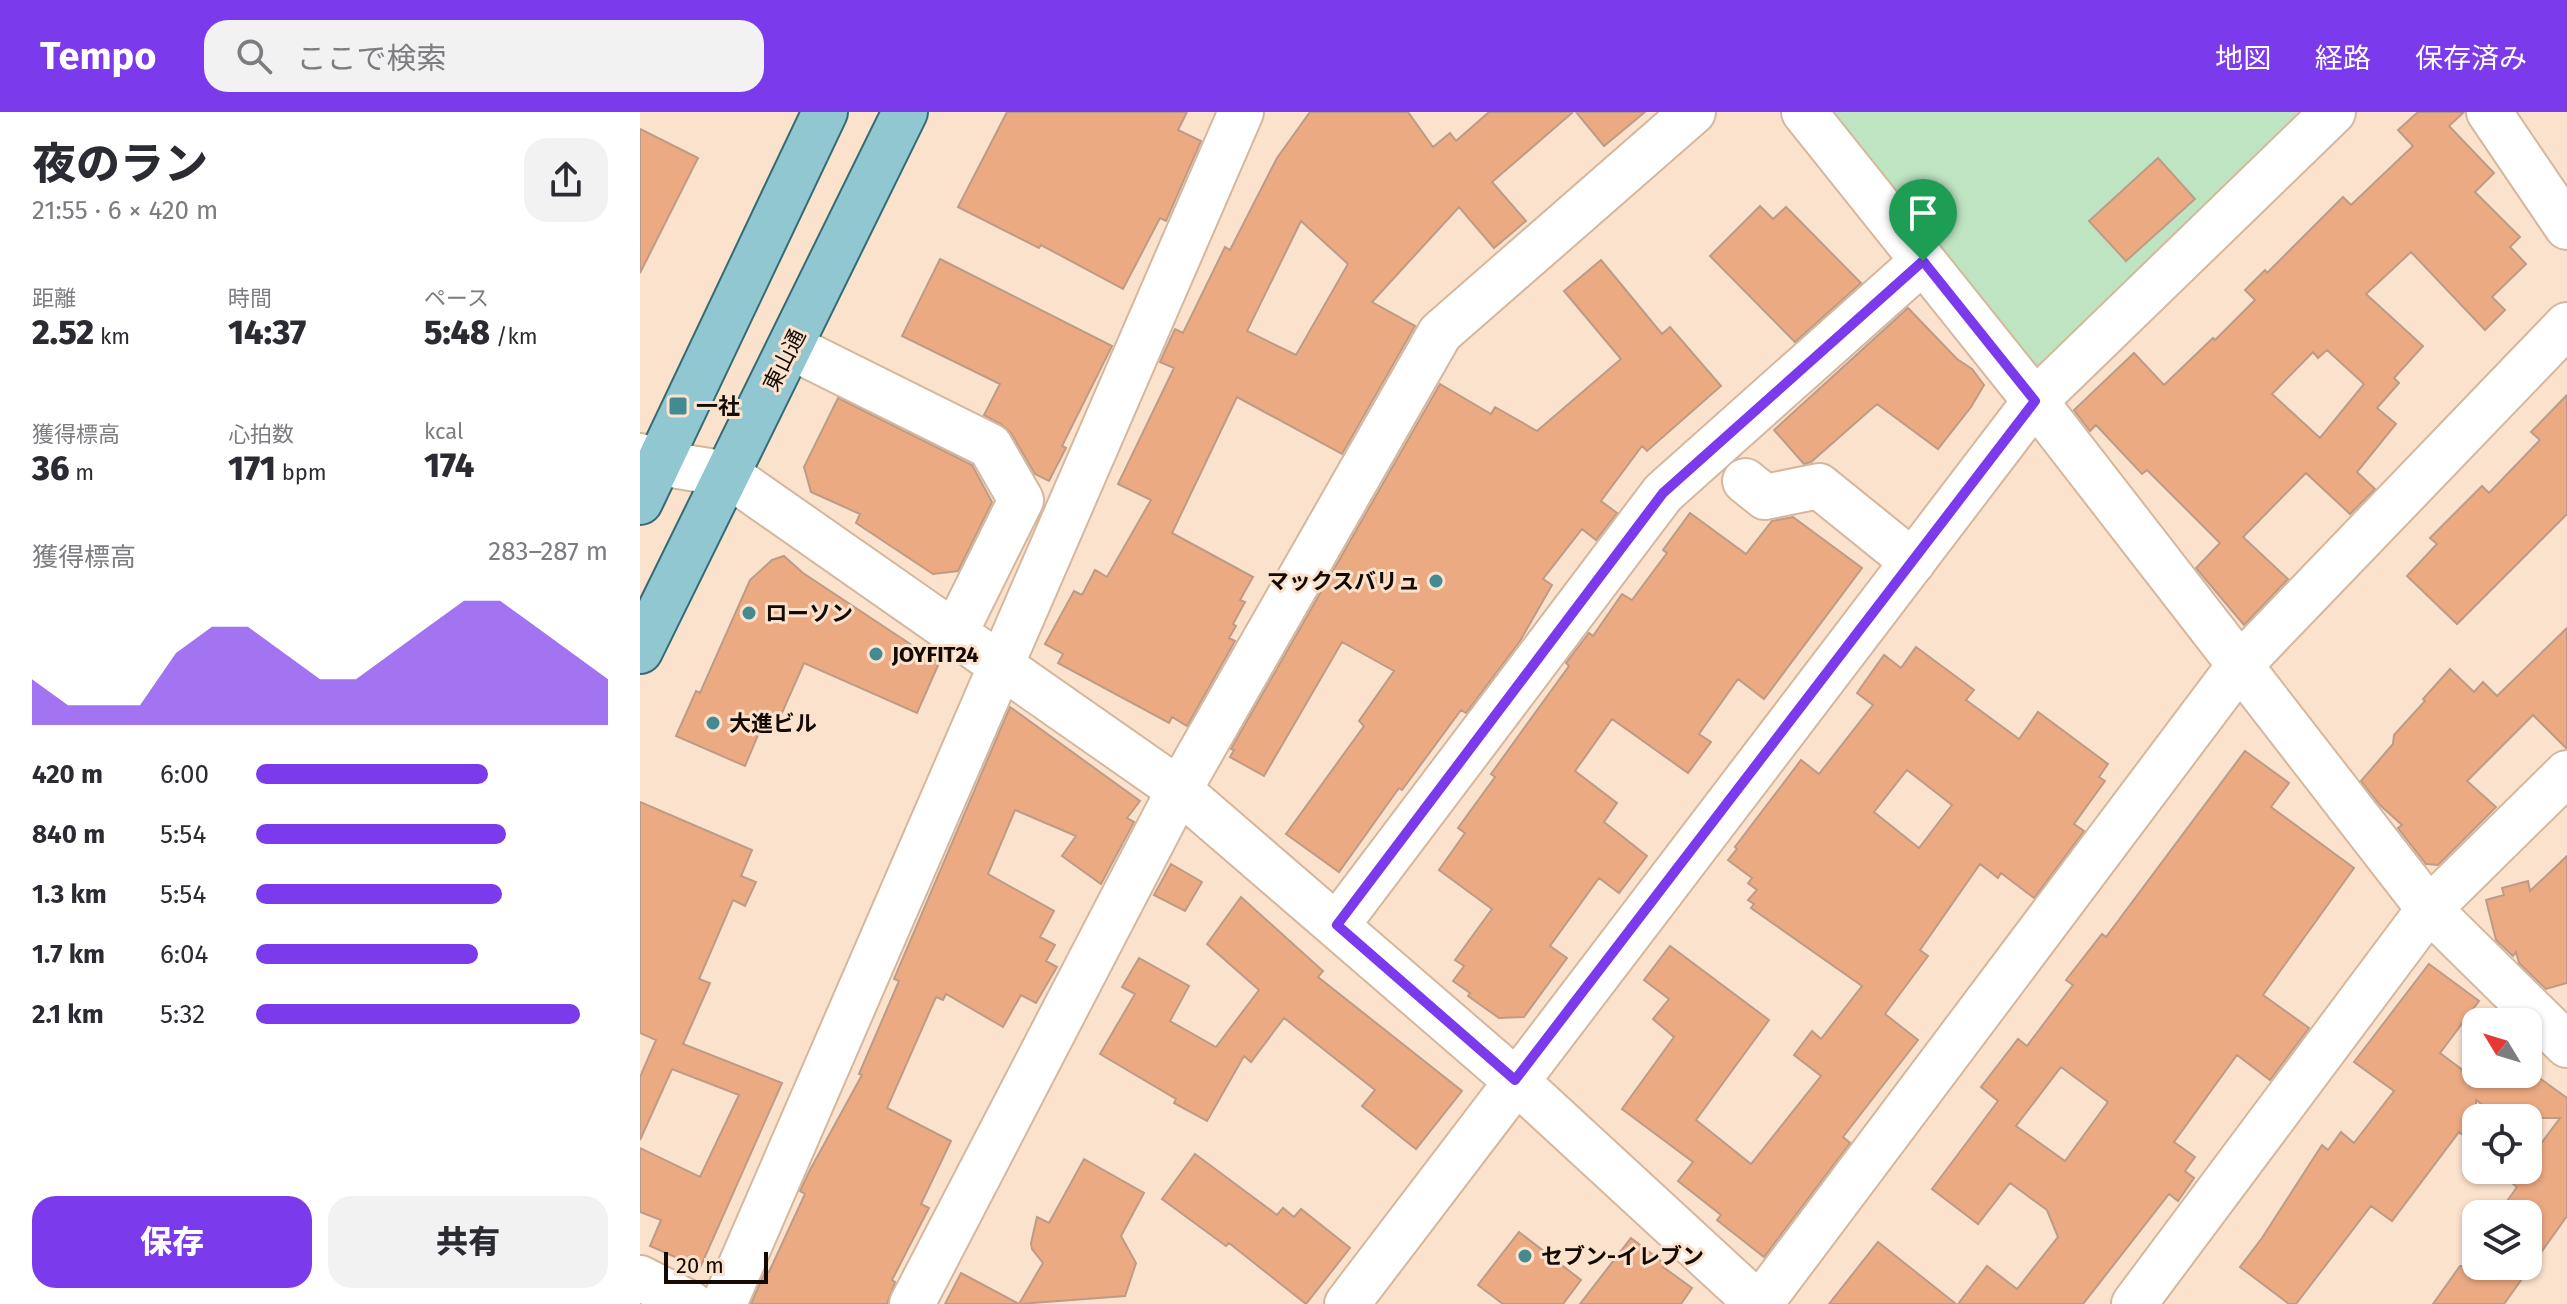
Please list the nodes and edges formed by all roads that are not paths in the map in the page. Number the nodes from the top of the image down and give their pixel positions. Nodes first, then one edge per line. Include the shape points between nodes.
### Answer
1 (825, 112) edge
2 (905, 112) edge
3 (1241, 112) edge
4 (1693, 112) edge
5 (1804, 112) edge
6 (2333, 112) edge
7 (2489, 112) edge
8 (2567, 227) edge
9 (1923, 261) junction
10 (2567, 325) edge
11 (791, 347) junction
12 (2035, 401) junction
13 (650, 460) edge
14 (727, 474) junction
15 (1745, 481) dead end
16 (640, 502) edge
17 (1913, 562) junction
18 (955, 633) junction
19 (640, 651) edge
20 (2239, 666) junction
21 (1000, 667) junction
22 (2567, 773) edge
23 (1179, 790) junction
24 (2429, 909) junction
25 (1337, 925) junction
26 (2567, 1045) edge
27 (1515, 1080) junction
28 (640, 1278) edge
29 (691, 1304) edge
30 (724, 1304) edge
31 (912, 1304) edge
32 (1347, 1304) edge
33 (1759, 1304) edge
34 (2134, 1304) edge

1 - 13 main road
2 - 11 main road, 東山通
3 - 21 street
4 - 23 street via 1440,333
5 - 9 street
6 - 12 street
7 - 8 street
9 - 12 street
9 - 25 street via 1663,493
10 - 20 street
11 - 14 main road, 東山通
11 - 18 street via 990,446 1021,500
12 - 17 street
12 - 20 street
13 - 14 street
13 - 16 main road
14 - 18 street
14 - 19 main road, 東山通
15 - 17 street via 1765,497 1819,486
17 - 27 street
18 - 21 street
20 - 24 street
20 - 33 street
21 - 23 street
21 - 30 street
22 - 24 street
23 - 25 street
23 - 31 street
24 - 26 street
24 - 34 street
25 - 27 street
27 - 32 street
27 - 33 street
28 - 29 street

